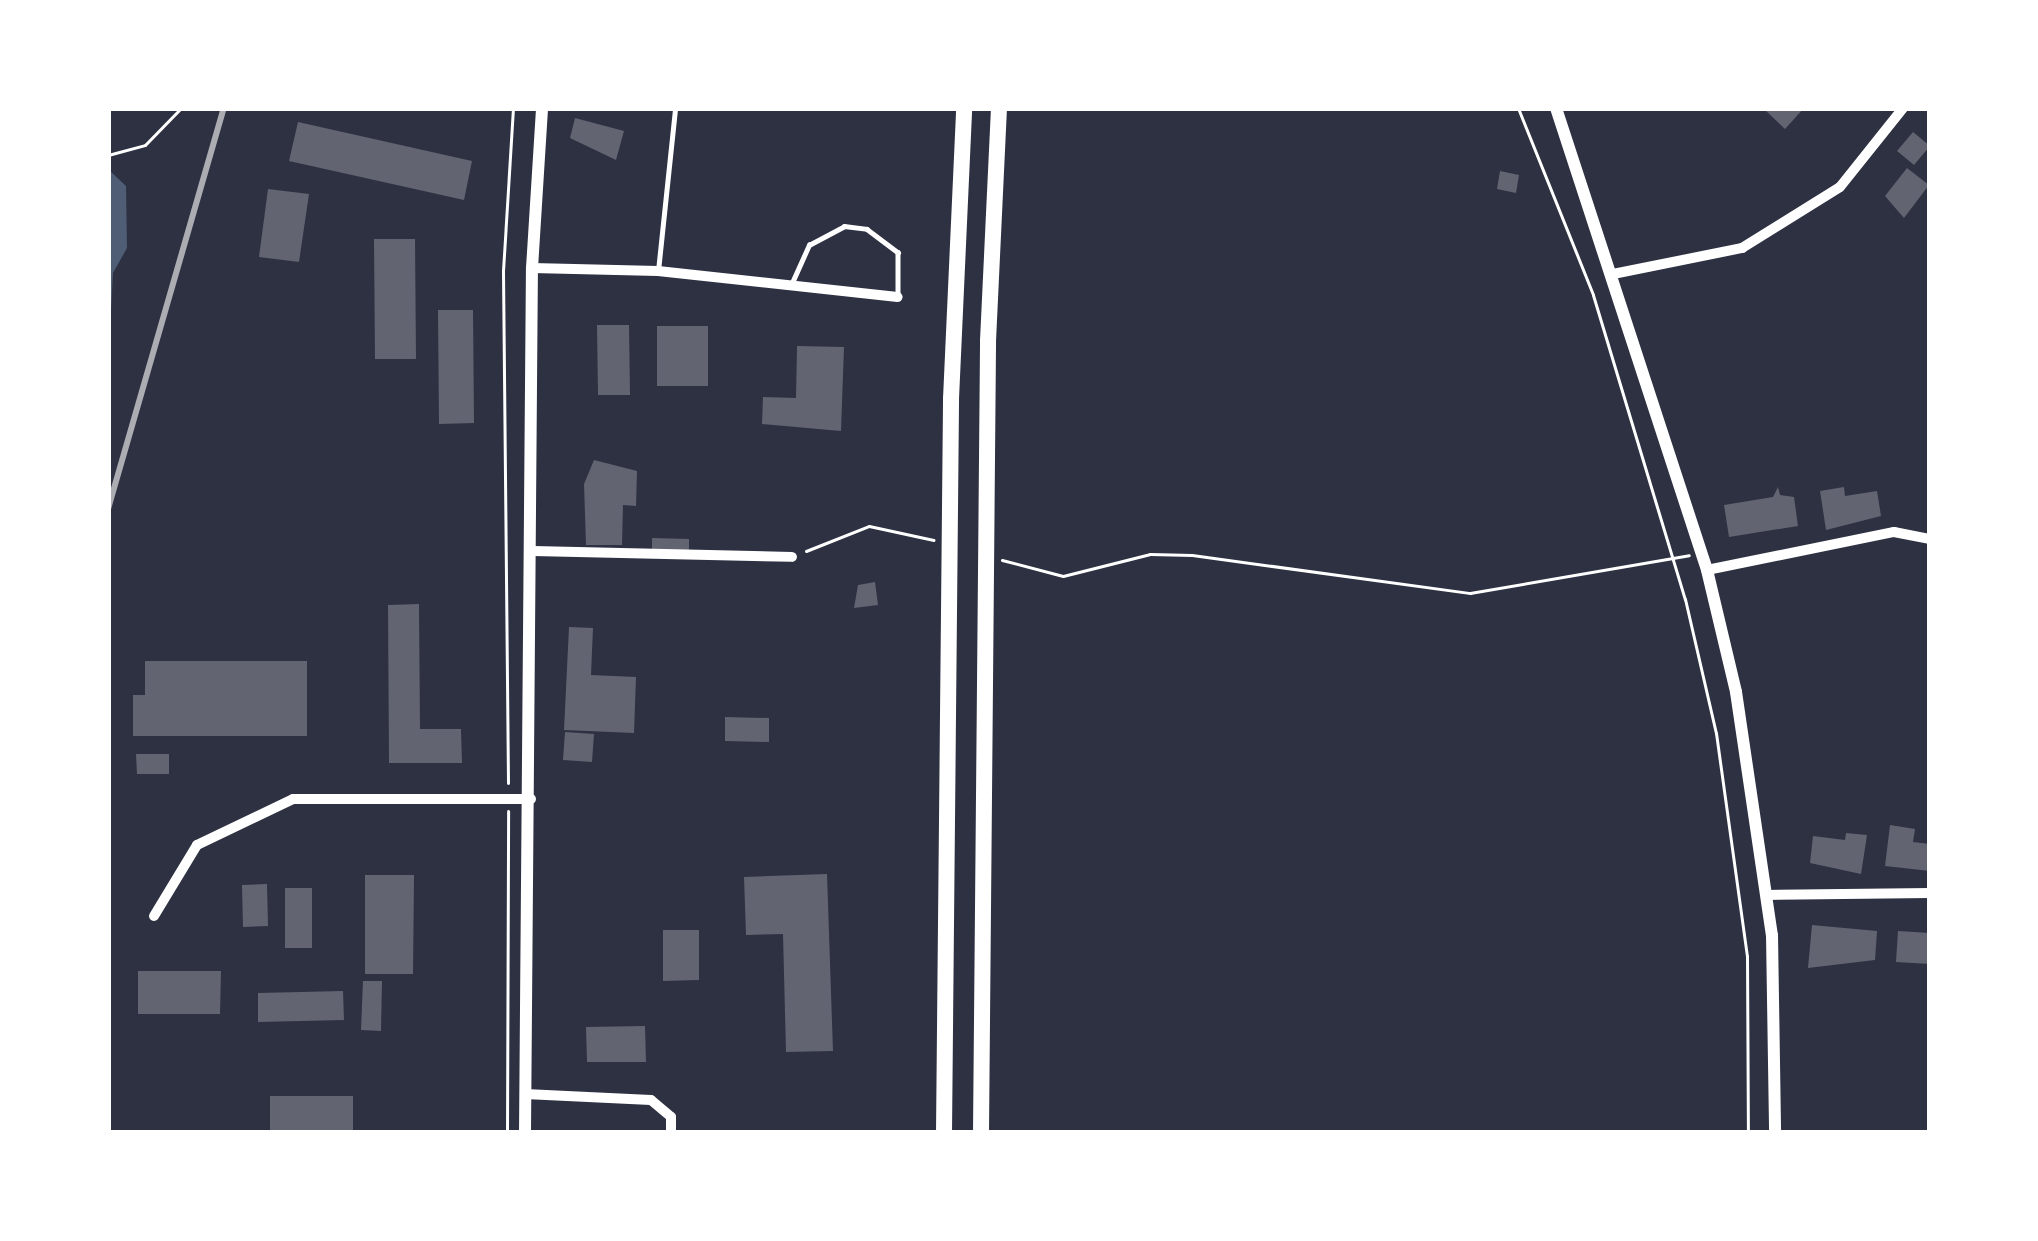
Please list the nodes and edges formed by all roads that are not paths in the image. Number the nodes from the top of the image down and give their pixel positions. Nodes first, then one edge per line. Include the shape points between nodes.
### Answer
1 (542, 108) edge
2 (675, 108) edge
3 (964, 108) edge
4 (999, 108) edge
5 (1556, 108) edge
6 (1903, 108) edge
7 (532, 268) junction
8 (658, 271) junction
9 (1613, 274) junction
10 (790, 285) junction
11 (898, 296) joint
12 (1930, 539) edge
13 (533, 551) junction
14 (792, 557) road end
15 (1707, 570) junction
16 (533, 799) junction
17 (1930, 893) edge
18 (1766, 896) junction
19 (154, 916) dead end
20 (525, 1094) junction
21 (525, 1133) edge
22 (671, 1133) edge
23 (944, 1133) edge
24 (981, 1133) edge
25 (1775, 1133) edge

1 - 7 street
2 - 8 lane
3 - 23 highway via 950,399
4 - 24 highway via 988,340
5 - 9 street
6 - 9 street via 1840,188 1742,248
7 - 8 street
7 - 13 street
8 - 10 street
9 - 15 street
10 - 11 street
10 - 11 lane via 809,244 844,226 867,230 898,253
12 - 15 street via 1894,532
13 - 14 street
13 - 16 street
15 - 18 street via 1736,692
16 - 19 street via 293,799 197,844
16 - 20 street
17 - 18 street
18 - 25 street
20 - 21 street
20 - 22 street via 651,1100 671,1117

